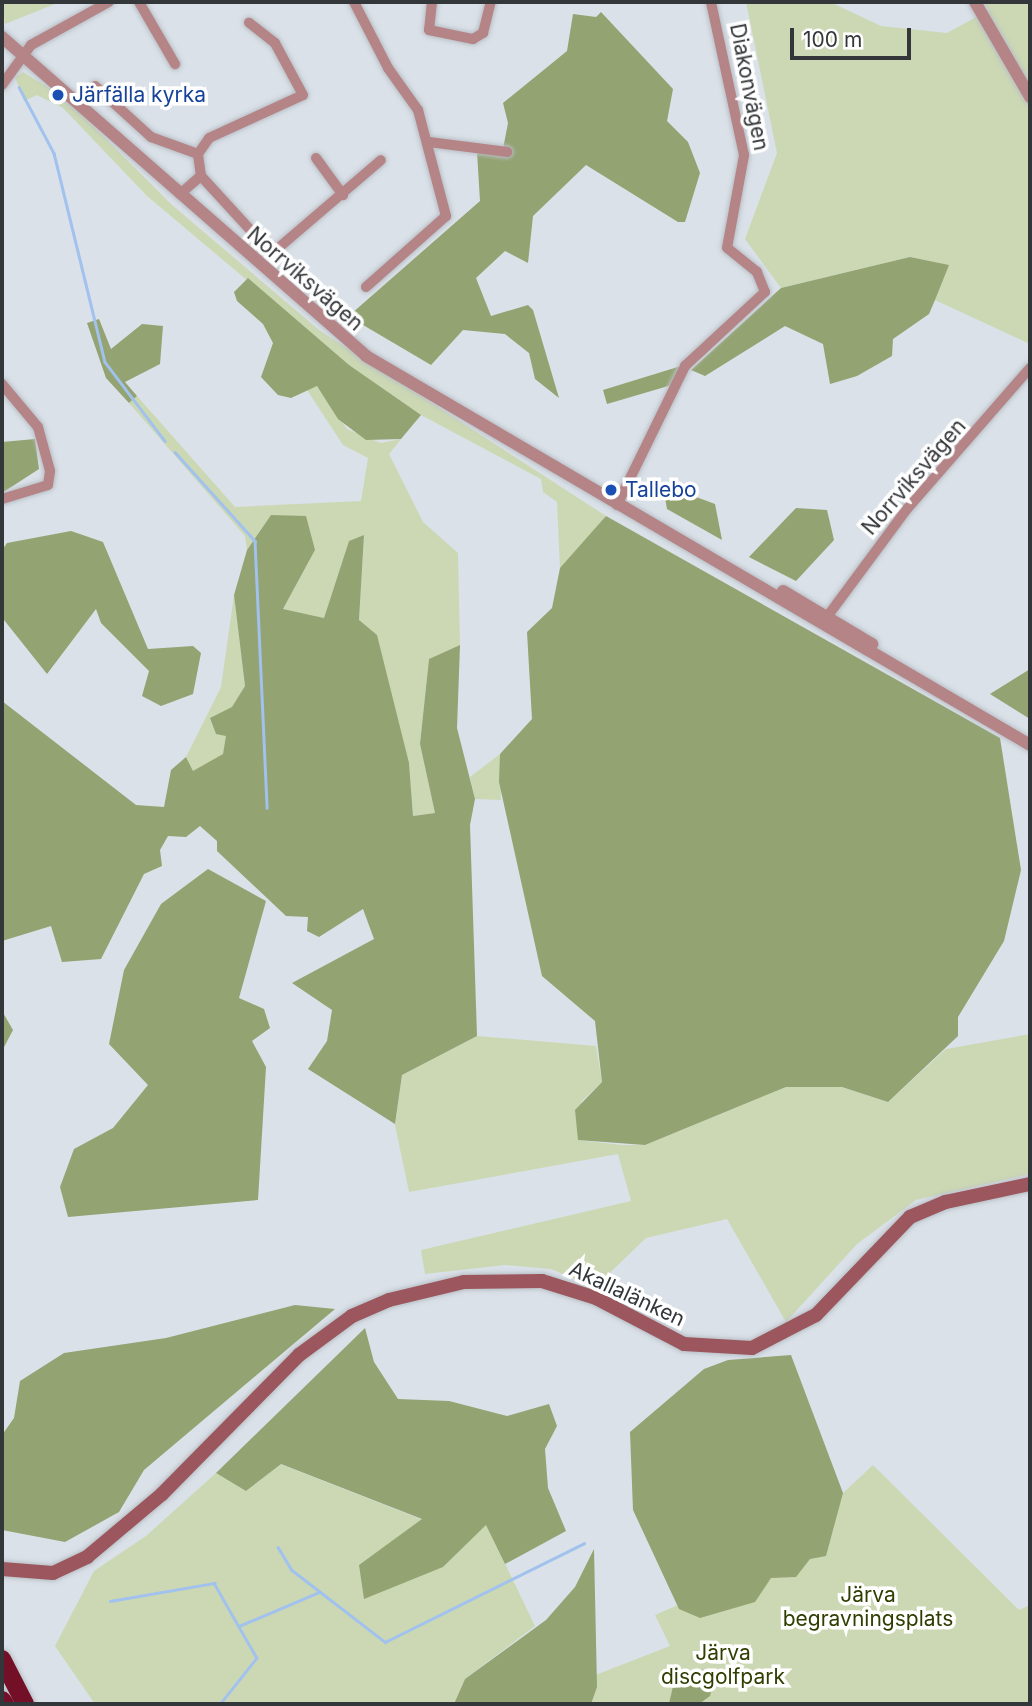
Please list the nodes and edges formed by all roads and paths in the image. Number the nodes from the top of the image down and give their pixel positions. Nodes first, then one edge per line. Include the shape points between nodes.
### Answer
1 (109, 2) edge
2 (139, 2) edge
3 (354, 2) edge
4 (432, 2) edge
5 (491, 2) edge
6 (711, 2) edge
7 (975, 2) edge
8 (249, 23) dead end
9 (2, 37) edge
10 (25, 53) junction
11 (175, 64) dead end
12 (2, 85) edge
13 (95, 86) dead end
14 (1030, 97) edge
15 (429, 142) junction
16 (507, 152) dead end
17 (198, 155) junction
18 (316, 158) dead end
19 (381, 160) dead end
20 (201, 176) junction
21 (180, 194) junction
22 (343, 195) junction
23 (366, 287) dead end
24 (1030, 368) edge
25 (2, 384) edge
26 (2, 499) edge
27 (617, 505) junction
28 (691, 547) junction
29 (772, 594) junction
30 (826, 619) junction
31 (884, 660) junction
32 (954, 700) junction
33 (1030, 745) edge
34 (1030, 1184) edge
35 (2, 1569) edge
36 (2, 1659) edge
37 (2, 1678) edge
38 (2, 1700) edge
39 (5, 1704) edge
40 (20, 1704) edge
41 (25, 1704) edge

1 - 10 street
2 - 11 street
3 - 15 street via 387,68 418,110
4 - 5 street via 429,30 472,39 484,33
6 - 27 street, Diakonvägen via 744,155 727,248 757,272 764,287 759,303 684,366
7 - 14 street
8 - 17 street via 275,43 303,95 209,138
9 - 10 street, Norrviksvägen
10 - 12 street
10 - 21 street, Norrviksvägen
13 - 17 street via 151,137
15 - 16 street
15 - 23 street via 446,216
17 - 20 street
18 - 22 street
19 - 22 street
20 - 21 street
20 - 22 street via 271,251
21 - 27 street, Norrviksvägen via 366,356
24 - 30 street, Norrviksvägen via 907,509
25 - 26 street via 38,426 48,485
27 - 28 street, Norrviksvägen
28 - 29 street, Norrviksvägen
28 - 30 street, Norrviksvägen
29 - 30 street, Norrviksvägen
29 - 31 street, Norrviksvägen
30 - 31 street, Norrviksvägen
30 - 32 street, Norrviksvägen
31 - 32 street, Norrviksvägen
32 - 33 street, Norrviksvägen
34 - 35 main road, Akallalänken via 946,1202 910,1217 816,1315 752,1348 684,1344 596,1298 542,1281 464,1282 389,1300 352,1316 299,1355 141,1514 87,1557 53,1573
36 - 41 highway
37 - 40 highway
38 - 39 highway

